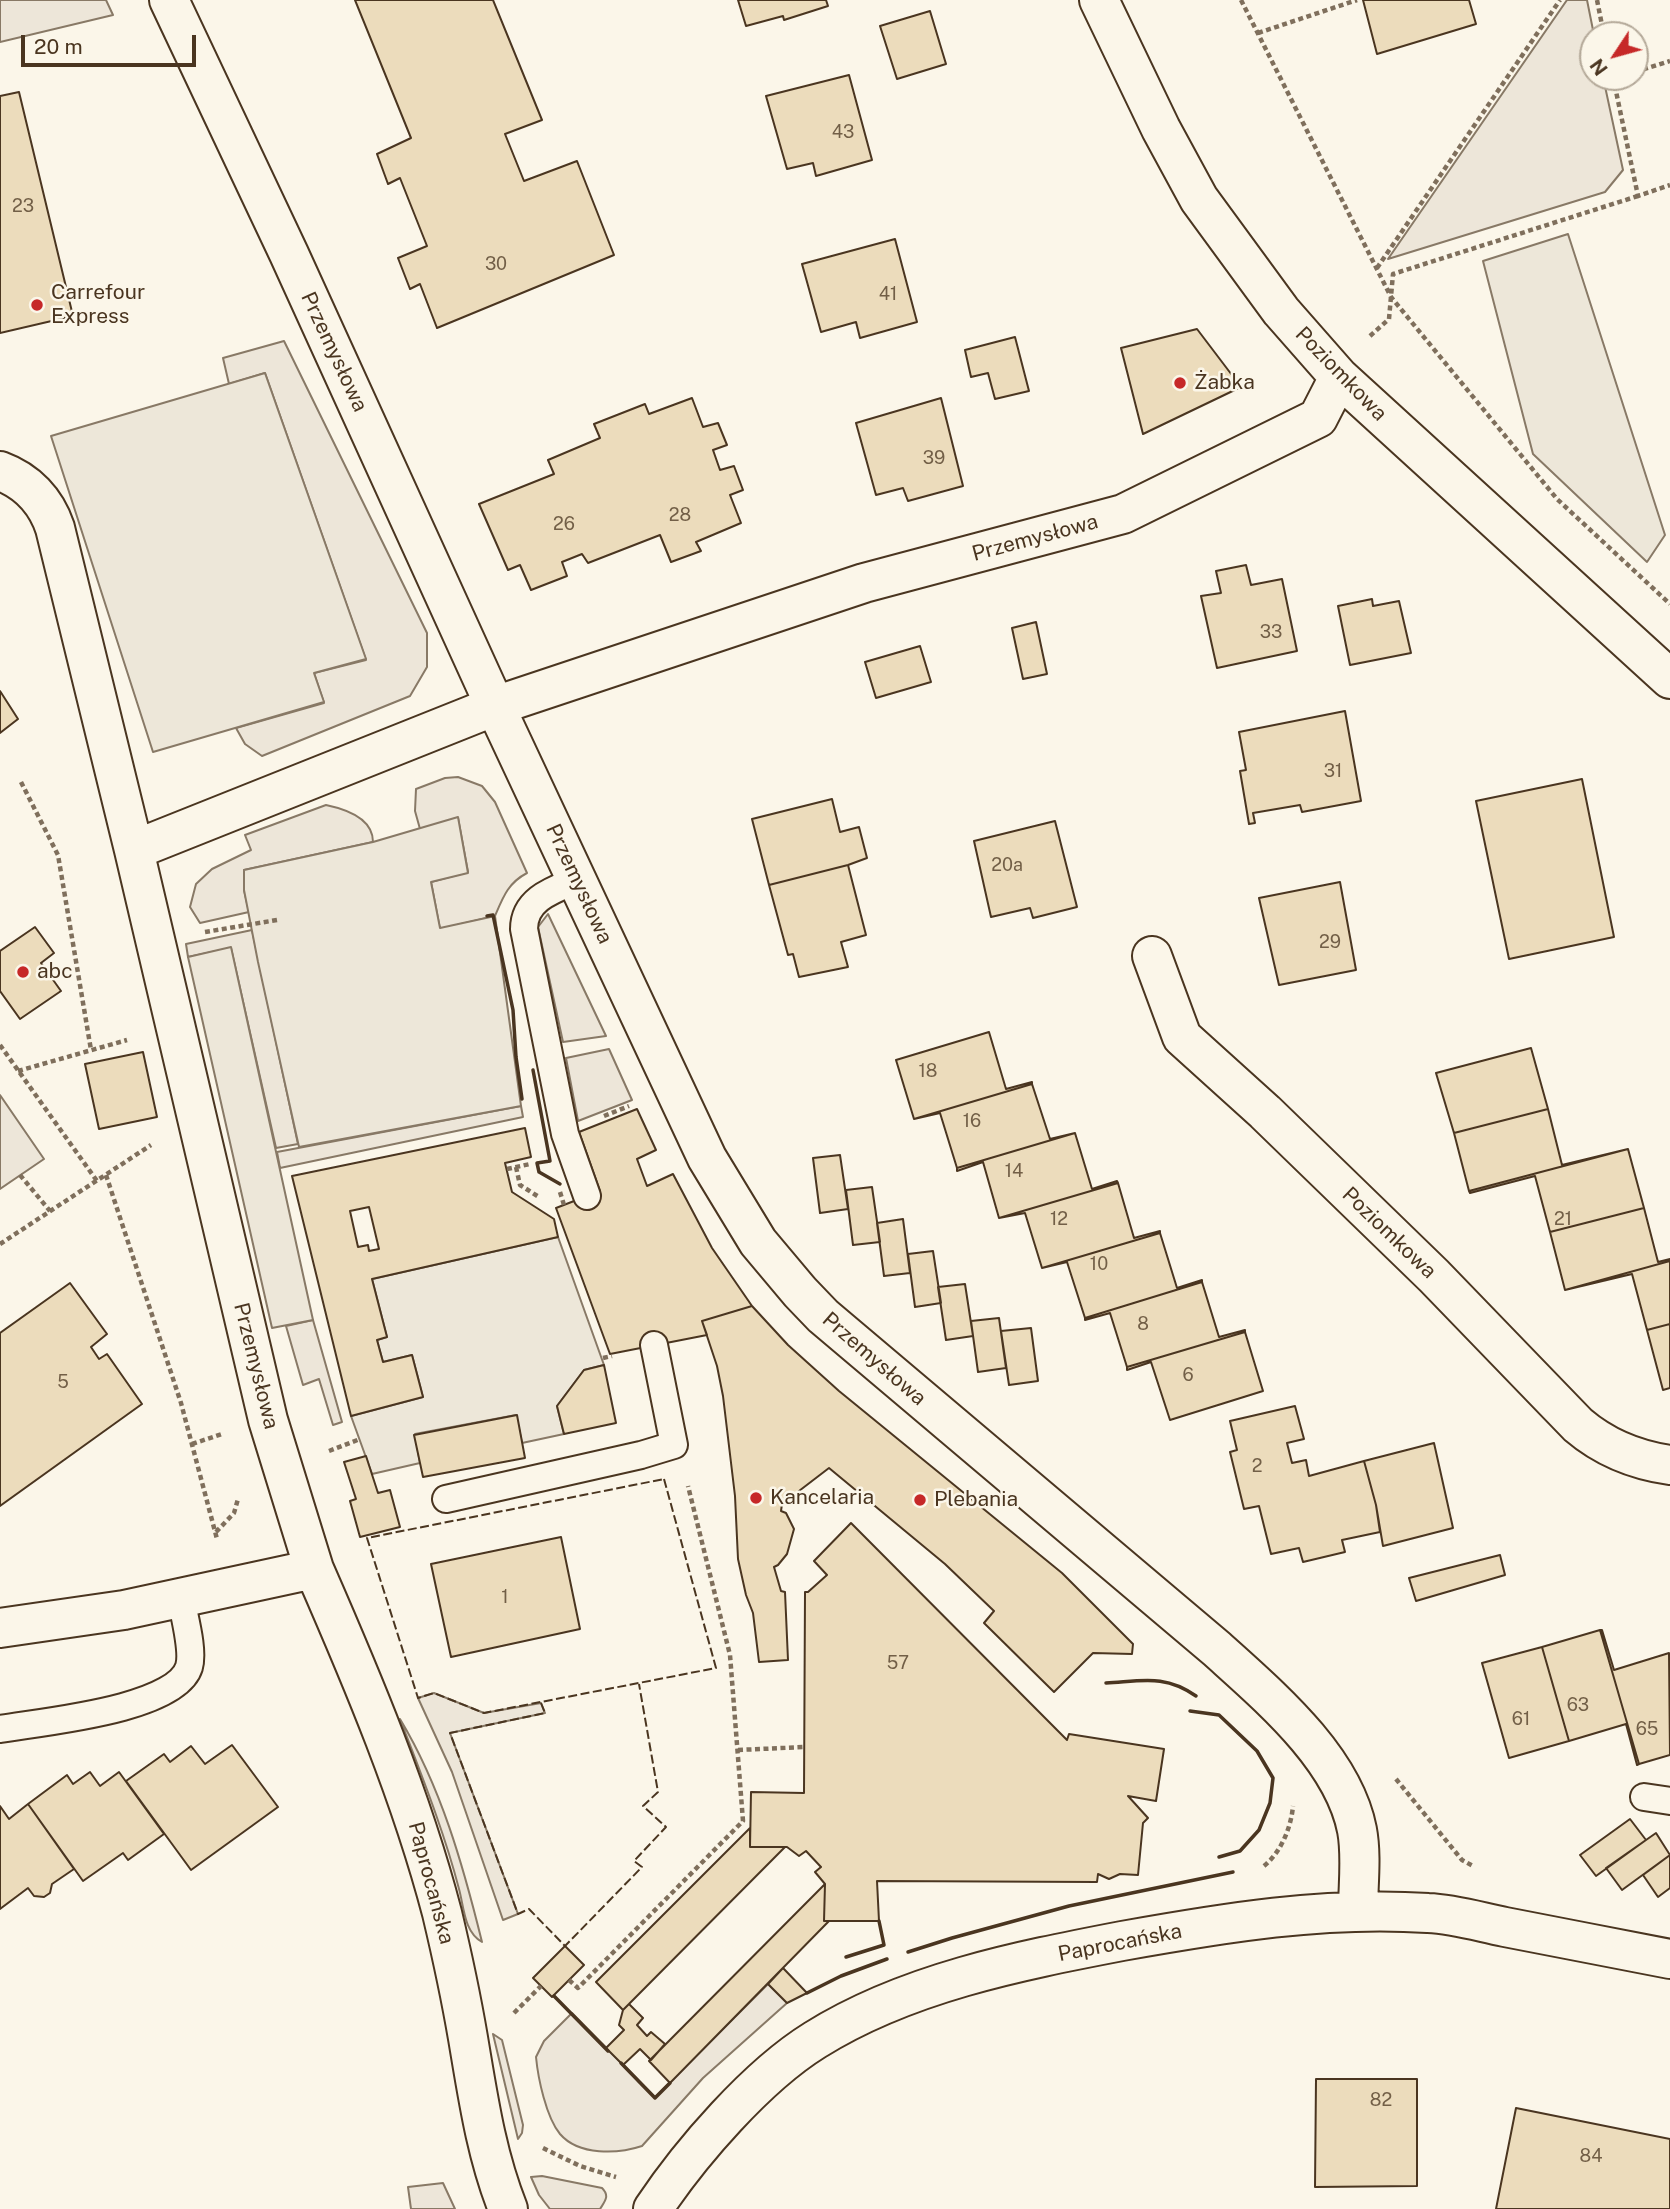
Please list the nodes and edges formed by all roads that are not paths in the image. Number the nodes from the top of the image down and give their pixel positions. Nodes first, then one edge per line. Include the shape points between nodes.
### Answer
1 (169, 0) edge
2 (1099, 0) edge
3 (1339, 377) junction
4 (0, 471) edge
5 (1670, 679) edge
6 (495, 706) junction
7 (134, 850) junction
8 (577, 880) junction
9 (1152, 956) dead end
10 (575, 1200) road end
11 (654, 1345) dead end
12 (1670, 1465) edge
13 (446, 1499) dead end
14 (314, 1569) junction
15 (181, 1598) junction
16 (0, 1628) edge
17 (0, 1729) edge
18 (1358, 1912) junction
19 (1670, 1959) edge
20 (508, 2209) edge
21 (653, 2209) edge

1 - 6 street, Przemysłowa
2 - 3 street, Poziomkowa via 1199,199 1281,311
3 - 5 street, Poziomkowa
3 - 6 street, Przemysłowa via 1318,418 1123,514 864,583
4 - 7 street, Przemysłowa via 28,486 51,516
6 - 7 street, Przemysłowa
6 - 8 street, Przemysłowa
7 - 14 street, Przemysłowa via 268,1420
8 - 10 lane via 549,892 532,904 524,917
8 - 18 street, Przemysłowa via 707,1158 758,1242 839,1330 1217,1649 1299,1730 1323,1757 1353,1815 1358,1834
9 - 12 street, Poziomkowa via 1182,1037 1434,1276 1578,1425 1621,1452
11 - 13 lane via 674,1445
14 - 15 street
14 - 20 street, Paprocańska via 410,1805 442,1913 487,2145
15 - 16 street
15 - 17 lane via 190,1657 182,1679 166,1691 131,1706
18 - 19 street, Paprocańska via 1430,1913
18 - 21 street, Paprocańska via 1262,1918 1063,1952 963,1977 864,2014 811,2042 749,2093

